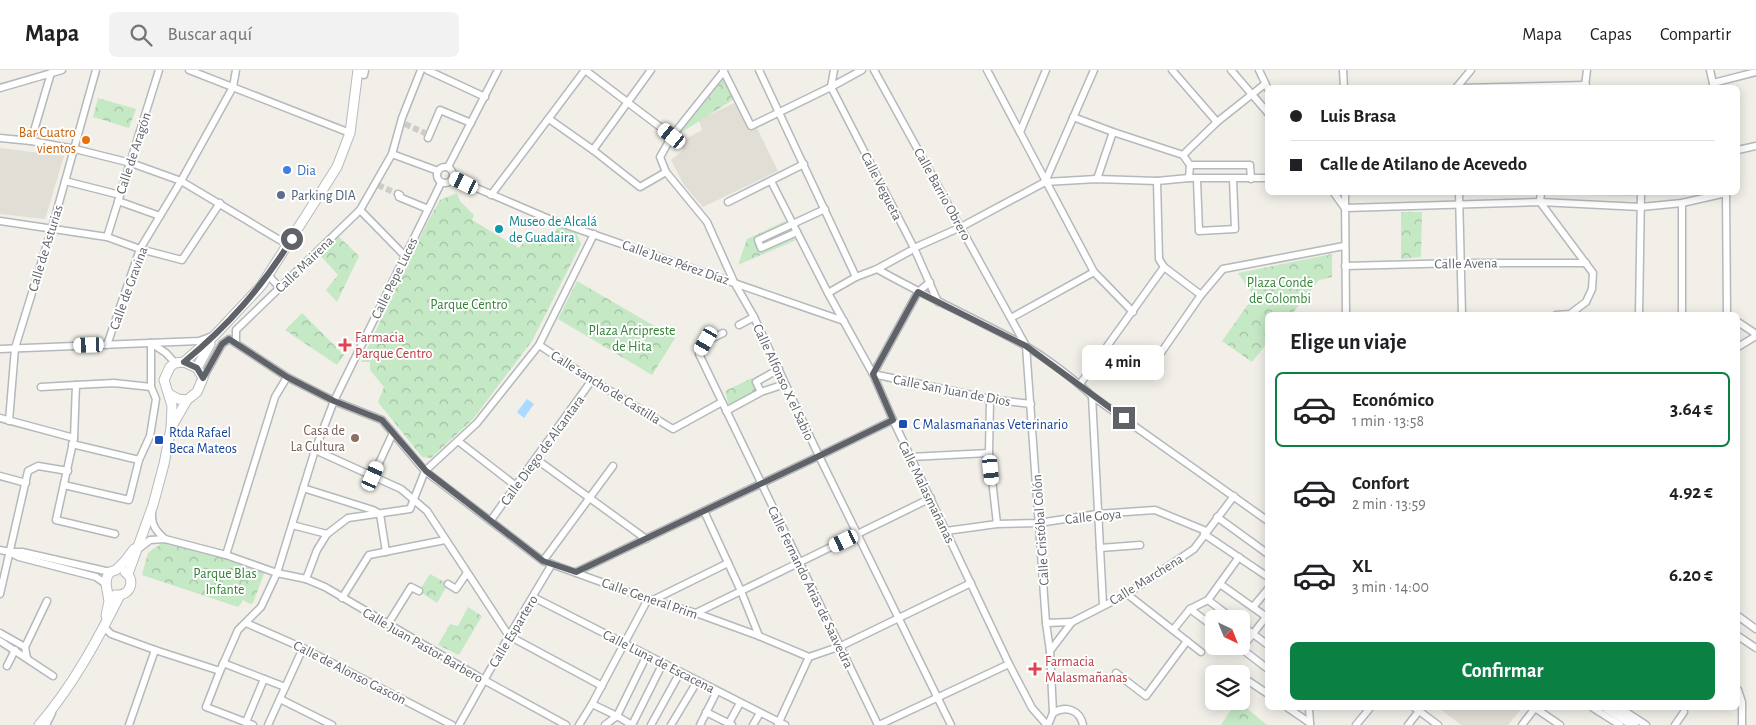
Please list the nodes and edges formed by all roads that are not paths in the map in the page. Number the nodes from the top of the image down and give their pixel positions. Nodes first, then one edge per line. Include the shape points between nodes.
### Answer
1 (62, 70) edge
2 (96, 70) edge
3 (159, 70) edge
4 (189, 70) edge
5 (236, 70) edge
6 (421, 70) edge
7 (427, 70) edge
8 (498, 70) edge
9 (585, 70) edge
10 (650, 70) edge
11 (724, 70) edge
12 (759, 70) edge
13 (834, 70) edge
14 (862, 70) edge
15 (874, 70) edge
16 (987, 70) edge
17 (1046, 70) edge
18 (1094, 70) edge
19 (1172, 70) edge
20 (1231, 70) edge
21 (1259, 70) edge
22 (1343, 70) edge
23 (1471, 70) edge
24 (1587, 70) edge
25 (1710, 70) edge
26 (362, 72) edge
27 (1756, 72) edge
28 (51, 74) junction
29 (1266, 85) edge
30 (1344, 85) edge
31 (1460, 85) edge
32 (1585, 85) edge
33 (1714, 85) edge
34 (233, 87) junction
35 (831, 87) junction
36 (1265, 87) edge
37 (0, 88) edge
38 (1251, 94) junction
39 (484, 97) junction
40 (628, 101) junction
41 (1265, 110) edge
42 (779, 112) junction
43 (1073, 117) junction
44 (549, 119) junction
45 (1217, 122) junction
46 (471, 123) junction
47 (1020, 132) junction
48 (1113, 132) junction
49 (350, 133) junction
50 (427, 135) dead end
51 (672, 136) junction
52 (0, 138) edge
53 (31, 141) junction
54 (1756, 146) edge
55 (75, 148) junction
56 (593, 150) junction
57 (1740, 150) edge
58 (392, 154) junction
59 (1183, 155) junction
60 (131, 163) junction
61 (804, 164) junction
62 (1190, 165) junction
63 (448, 168) junction
64 (438, 171) junction
65 (666, 172) junction
66 (453, 178) junction
67 (1189, 178) junction
68 (1265, 178) edge
69 (1097, 179) junction
70 (1233, 179) junction
71 (1251, 179) junction
72 (1197, 180) junction
73 (66, 181) junction
74 (182, 181) junction
75 (771, 181) junction
76 (1157, 181) junction
77 (1045, 182) junction
78 (441, 183) junction
79 (491, 195) junction
80 (1335, 195) edge
81 (1344, 195) edge
82 (1459, 195) edge
83 (1541, 195) edge
84 (1641, 195) edge
85 (1717, 195) edge
86 (1726, 195) edge
87 (399, 196) tunnel mouth
88 (119, 198) junction
89 (728, 202) dead end
90 (1540, 202) junction
91 (220, 203) junction
92 (1682, 203) junction
93 (1460, 204) junction
94 (1641, 207) junction
95 (1345, 208) junction
96 (428, 209) junction
97 (360, 210) junction
98 (825, 210) junction
99 (160, 216) junction
100 (0, 222) edge
101 (793, 224) junction
102 (961, 227) junction
103 (52, 228) junction
104 (797, 232) junction
105 (594, 234) junction
106 (107, 237) junction
107 (288, 245) junction
108 (1344, 246) junction
109 (140, 249) junction
110 (912, 250) junction
111 (405, 256) junction
112 (1460, 263) junction
113 (1586, 263) junction
114 (1345, 266) junction
115 (1164, 267) junction
116 (877, 269) junction
117 (1094, 272) junction
118 (268, 275) junction
119 (856, 276) junction
120 (734, 282) junction
121 (930, 282) junction
122 (280, 288) junction
123 (918, 292) junction
124 (828, 293) junction
125 (1201, 295) junction
126 (938, 302) junction
127 (1133, 312) junction
128 (1346, 312) edge
129 (1462, 312) edge
130 (1573, 312) edge
131 (1639, 312) edge
132 (1682, 312) edge
133 (1727, 312) edge
134 (754, 317) junction
135 (1011, 318) junction
136 (844, 321) junction
137 (1740, 323) edge
138 (739, 325) dead end
139 (723, 333) dead end
140 (215, 335) junction
141 (1756, 335) edge
142 (151, 343) junction
143 (236, 343) junction
144 (539, 344) junction
145 (107, 345) junction
146 (1026, 346) junction
147 (1740, 346) edge
148 (15, 348) junction
149 (0, 349) edge
150 (1158, 358) dead end
151 (179, 362) junction
152 (197, 368) junction
153 (779, 369) junction
154 (873, 374) junction
155 (287, 377) junction
156 (203, 378) junction
157 (592, 380) junction
158 (785, 384) junction
159 (1080, 384) junction
160 (76, 385) junction
161 (41, 386) dead end
162 (151, 387) junction
163 (761, 392) junction
164 (169, 394) junction
165 (1092, 396) junction
166 (990, 399) junction
167 (187, 400) junction
168 (334, 401) junction
169 (722, 402) junction
170 (1031, 404) junction
171 (726, 411) junction
172 (0, 418) edge
173 (893, 420) junction
174 (9, 421) junction
175 (171, 428) junction
176 (393, 433) junction
177 (73, 441) junction
178 (458, 441) junction
179 (315, 450) junction
180 (989, 452) junction
181 (819, 456) junction
182 (910, 458) junction
183 (536, 459) junction
184 (140, 460) junction
185 (613, 466) dead end
186 (68, 471) junction
187 (426, 471) junction
188 (0, 476) edge
189 (373, 476) junction
190 (26, 483) junction
191 (760, 484) junction
192 (64, 485) junction
193 (516, 486) junction
194 (303, 488) junction
195 (1234, 496) junction
196 (589, 498) junction
197 (930, 498) junction
198 (414, 500) junction
199 (153, 506) junction
200 (704, 511) junction
201 (380, 514) junction
202 (1098, 514) junction
203 (1217, 517) junction
204 (1265, 519) edge
205 (491, 520) junction
206 (1039, 522) junction
207 (997, 524) junction
208 (292, 525) junction
209 (946, 530) junction
210 (1205, 533) junction
211 (115, 534) dead end
212 (142, 534) junction
213 (327, 534) junction
214 (858, 534) junction
215 (165, 539) junction
216 (646, 539) junction
217 (445, 540) junction
218 (1140, 545) dead end
219 (1100, 548) junction
220 (0, 550) edge
221 (137, 550) junction
222 (10, 552) junction
223 (386, 552) junction
224 (1265, 552) edge
225 (226, 555) junction
226 (1239, 557) junction
227 (543, 561) junction
228 (801, 562) junction
229 (728, 563) junction
230 (552, 564) junction
231 (113, 571) junction
232 (576, 572) junction
233 (277, 573) junction
234 (467, 573) junction
235 (128, 574) junction
236 (1265, 575) edge
237 (306, 579) junction
238 (971, 582) junction
239 (448, 584) dead end
240 (1220, 584) junction
241 (107, 587) junction
242 (418, 591) dead end
243 (741, 591) junction
244 (1265, 593) edge
245 (0, 594) edge
246 (1127, 594) junction
247 (120, 595) junction
248 (533, 597) junction
249 (342, 598) junction
250 (651, 600) junction
251 (1208, 600) junction
252 (47, 602) dead end
253 (1104, 605) junction
254 (1253, 607) junction
255 (1190, 609) junction
256 (1221, 610) edge
257 (696, 613) junction
258 (1265, 616) edge
259 (1740, 617) edge
260 (898, 618) junction
261 (1265, 619) edge
262 (1205, 620) edge
263 (1072, 622) junction
264 (246, 623) junction
265 (1046, 623) junction
266 (388, 624) junction
267 (104, 626) junction
268 (1756, 629) edge
269 (1173, 630) junction
270 (1250, 632) edge
271 (0, 633) edge
272 (1253, 634) junction
273 (509, 636) junction
274 (759, 636) junction
275 (1250, 637) edge
276 (1740, 637) edge
277 (0, 641) edge
278 (1188, 641) junction
279 (1265, 643) edge
280 (625, 644) junction
281 (841, 646) junction
282 (25, 647) junction
283 (303, 648) junction
284 (1756, 648) edge
285 (15, 650) junction
286 (155, 650) junction
287 (1050, 651) junction
288 (1201, 652) dead end
289 (1249, 655) edge
290 (809, 657) junction
291 (27, 658) junction
292 (645, 659) dead end
293 (223, 663) junction
294 (1009, 664) junction
295 (7, 666) dead end
296 (1265, 667) edge
297 (660, 669) dead end
298 (220, 671) junction
299 (1116, 673) dead end
300 (53, 676) dead end
301 (678, 676) dead end
302 (264, 679) junction
303 (484, 680) junction
304 (1250, 682) edge
305 (695, 685) dead end
306 (285, 686) junction
307 (602, 686) junction
308 (717, 691) junction
309 (1265, 692) edge
310 (1740, 696) edge
311 (938, 698) junction
312 (280, 699) junction
313 (740, 703) junction
314 (592, 704) junction
315 (55, 706) junction
316 (1032, 708) junction
317 (1291, 710) edge
318 (1308, 710) edge
319 (1368, 710) edge
320 (1416, 710) edge
321 (1418, 710) edge
322 (1533, 710) edge
323 (1538, 710) edge
324 (1596, 710) edge
325 (1610, 710) edge
326 (1623, 710) edge
327 (706, 712) junction
328 (1684, 712) dead end
329 (760, 713) junction
330 (1052, 715) junction
331 (617, 716) junction
332 (250, 724) edge
333 (781, 724) edge
334 (1310, 724) edge
335 (1617, 724) edge
336 (39, 725) edge
337 (46, 725) edge
338 (129, 725) edge
339 (268, 725) edge
340 (332, 725) edge
341 (452, 725) edge
342 (459, 725) edge
343 (566, 725) edge
344 (578, 725) edge
345 (605, 725) edge
346 (632, 725) edge
347 (651, 725) edge
348 (671, 725) edge
349 (700, 725) edge
350 (730, 725) edge
351 (753, 725) edge
352 (879, 725) edge
353 (951, 725) edge
354 (1047, 725) edge
355 (1083, 725) edge
356 (1356, 725) edge
357 (1408, 725) edge
358 (1438, 725) edge
359 (1522, 725) edge
360 (1560, 725) edge
361 (1634, 725) edge
362 (1646, 725) edge
363 (1675, 725) edge
364 (1742, 725) edge

1 - 28 street
2 - 55 street, Calle de Asturias
3 - 60 street, Calle de Aragón
4 - 34 street
5 - 34 street, Calle de Gravina
6 - 58 street, Calle Mairena
7 - 39 street
8 - 39 street
9 - 40 street
9 - 44 street
10 - 40 street
11 - 42 street via 752,126
11 - 51 street
12 - 42 street
13 - 35 street
14 - 35 street
15 - 102 street, Calle Barrio Obrero
16 - 47 street
17 - 47 street
18 - 43 street
19 - 45 street
20 - 38 street
21 - 29 street
22 - 30 street
23 - 31 street
24 - 32 street
25 - 33 street
26 - 49 main road
27 - 33 street
28 - 37 street
28 - 53 street
34 - 49 street
34 - 74 street, Calle de Gravina
35 - 42 street
35 - 110 street, Calle Vegueta
36 - 38 street
38 - 41 street
38 - 45 street
39 - 46 street
40 - 51 street
40 - 56 street
42 - 61 street
43 - 48 street
43 - 77 street
44 - 56 street
44 - 79 street
45 - 59 street
46 - 50 street via 440,110
46 - 63 street
47 - 77 street
48 - 59 street
48 - 69 street
49 - 107 main road via 337,167
51 - 65 street via 660,157
52 - 53 street
53 - 55 street
54 - 57 street
55 - 60 street
55 - 73 street, Calle de Asturias
56 - 65 street via 640,187
58 - 64 street
58 - 97 street, Calle Mairena
59 - 62 street
60 - 74 street
60 - 88 street, Calle de Aragón
61 - 75 street
61 - 98 street
62 - 67 street
62 - 71 street via 1250,165
63 - 64 street
63 - 66 street via 453,172
64 - 78 street via 437,178
65 - 120 street, Calle Alfonso X el Sabio via 707,222
66 - 78 street via 450,183
66 - 79 street, Calle Juez Pérez Díaz
67 - 72 street
67 - 76 street
68 - 71 street
69 - 76 street
69 - 77 street
70 - 71 street
70 - 72 street
70 - 72 street via 1235,229 1199,231
73 - 88 street
73 - 103 street, Calle de Asturias
74 - 91 street
74 - 99 street, Calle de Gravina
75 - 89 street
75 - 101 street, Calle Malasmañanas
76 - 115 street via 1158,259
77 - 102 street
77 - 117 street
78 - 96 street, Calle Pepe Luces
79 - 105 street, Calle Juez Pérez Díaz
80 - 95 street
81 - 95 street
82 - 93 street
83 - 90 street
84 - 94 street
85 - 92 street
86 - 133 street
87 - 96 street
88 - 99 street
88 - 106 street, Calle de Aragón
90 - 93 street
90 - 94 street
90 - 113 street
91 - 107 street
91 - 109 street via 182,260
92 - 94 street
92 - 132 street
93 - 95 street
93 - 112 street
94 - 131 street
95 - 108 street
96 - 111 street, Calle Pepe Luces
97 - 111 street
97 - 122 street, Calle Mairena
98 - 101 street
98 - 119 street
99 - 109 street, Calle de Gravina
100 - 103 street
101 - 104 street, Calle Malasmañanas
101 - 104 street via 758,240 761,248
102 - 110 street
102 - 135 street, Calle Barrio Obrero
103 - 106 street
103 - 148 street, Calle de Asturias
104 - 124 street, Calle Malasmañanas
105 - 120 street, Calle Juez Pérez Díaz
105 - 144 street
106 - 109 street
107 - 118 main road
108 - 114 street
108 - 125 street via 1223,269
109 - 145 street, Calle de Gravina
110 - 116 street
110 - 121 street, Calle Vegueta
111 - 168 street, Calle Pepe Luces
112 - 113 street, Calle Avena
112 - 114 street, Calle Avena
112 - 129 street
113 - 130 street via 1593,273 1592,289 1586,302
114 - 128 street
115 - 125 street
115 - 127 street
116 - 119 street
116 - 123 street
117 - 127 street
117 - 135 street
118 - 122 street
118 - 140 main road
119 - 124 street
120 - 134 street, Calle Alfonso X el Sabio
120 - 136 street, Calle Juez Pérez Díaz
121 - 123 street
121 - 126 street, Calle Vegueta
122 - 143 street, Calle Mairena via 236,330
123 - 126 street
123 - 154 street
124 - 136 street, Calle Malasmañanas
125 - 150 street
126 - 146 street
127 - 159 street
134 - 138 street
134 - 153 street, Calle Alfonso X el Sabio
135 - 146 street, Calle Barrio Obrero
136 - 154 street, Calle Malasmañanas
137 - 141 street
139 - 169 street, Calle Fernando Arias de Saavedra via 706,341 699,354
140 - 142 street via 199,341
140 - 151 main road
140 - 152 main road
141 - 147 street
142 - 145 street
142 - 151 street
142 - 162 street
143 - 155 street, Calle General Prim
143 - 156 street via 229,339 222,344
144 - 157 street, Calle sancho de Castilla
144 - 178 street via 477,423
145 - 148 street
146 - 159 street
146 - 170 street, Calle Cristóbal Colón
148 - 149 street
148 - 174 street, Calle de Asturias
151 - 152 main road
151 - 164 main road via 170,367 164,380
152 - 156 main road
153 - 158 street, Calle Alfonso X el Sabio
153 - 163 street via 756,382
154 - 166 street, Calle San Juan de Dios
154 - 173 street, Calle Malasmañanas
155 - 168 street, Calle General Prim
155 - 225 street via 276,397
156 - 167 main road via 197,392
157 - 169 street, Calle sancho de Castilla via 673,429
157 - 183 street, Calle Diego de Alcantara
158 - 163 street
158 - 181 street, Calle Alfonso X el Sabio
159 - 165 street
160 - 161 street
160 - 162 street via 114,383
160 - 177 street
162 - 184 street via 156,400 150,436
163 - 171 street
164 - 167 main road
164 - 175 main road
165 - 195 street
165 - 202 street
166 - 170 street, Calle San Juan de Dios
166 - 180 street
167 - 175 main road
168 - 176 street, Calle General Prim via 382,420
168 - 179 street, Calle Pepe Luces
169 - 171 street, Calle Fernando Arias de Saavedra
170 - 206 street, Calle Cristóbal Colón
171 - 191 street, Calle Fernando Arias de Saavedra
172 - 174 street
173 - 181 street
173 - 182 street, Calle Malasmañanas
174 - 177 street
175 - 199 main road
176 - 187 street, Calle General Prim
176 - 189 street
177 - 184 street via 95,450
177 - 186 street
178 - 187 street
178 - 193 street
179 - 189 street
179 - 194 street, Calle Pepe Luces
180 - 182 street
180 - 207 street
181 - 191 street
181 - 214 street, Calle Alfonso X el Sabio
182 - 197 street, Calle Malasmañanas
183 - 193 street, Calle Diego de Alcantara
183 - 196 street
184 - 192 street via 129,500
185 - 196 street
186 - 190 street via 38,466 28,471
186 - 192 street
187 - 198 street
187 - 205 street, Calle General Prim
188 - 190 street
189 - 198 street via 401,489
190 - 222 street
191 - 200 street
191 - 228 street, Calle Fernando Arias de Saavedra
192 - 211 street via 56,520
193 - 205 street, Calle Diego de Alcantara
194 - 201 street
194 - 208 street, Calle Pepe Luces
195 - 203 street, Calle Marchena
195 - 204 street
196 - 216 street
196 - 227 street
197 - 209 street, Calle Malasmañanas
197 - 214 street
198 - 201 street via 410,509
198 - 217 street via 427,511
199 - 212 main road
199 - 215 street via 155,530
200 - 216 street
200 - 229 street
201 - 213 street via 348,518
201 - 223 street
202 - 206 street, Calle Goya
202 - 210 street, Calle Goya via 1155,510
202 - 219 street
203 - 210 street, Calle Marchena
203 - 224 street
205 - 227 street, Calle General Prim
206 - 207 street, Calle Goya
206 - 265 street, Calle Cristóbal Colón
207 - 209 street, Calle Goya
208 - 213 street
208 - 233 street, Calle Pepe Luces
209 - 238 street, Calle Malasmañanas
210 - 226 street, Calle Goya
210 - 246 street, Calle Marchena via 1194,549
212 - 221 main road
212 - 231 main road via 132,553
213 - 237 street
214 - 228 street
214 - 260 street, Calle Alfonso X el Sabio
215 - 221 street via 150,540
215 - 225 street, Calle Juan Pastor Barbero
216 - 232 street
217 - 223 street
217 - 234 street
218 - 219 street
219 - 253 street
220 - 222 street
221 - 235 main road
222 - 231 street
222 - 241 street via 19,558 96,577
222 - 245 street
223 - 249 street via 369,555
225 - 233 street, Calle Juan Pastor Barbero
226 - 236 street, Calle Goya
226 - 240 street
227 - 230 street, Calle General Prim
228 - 243 street
228 - 281 street, Calle Fernando Arias de Saavedra
229 - 243 street
229 - 250 street
230 - 232 street, Calle General Prim
230 - 248 street, Calle Espartero
231 - 235 main road via 123,570
231 - 241 main road via 106,578
232 - 250 street, Calle General Prim
233 - 237 street, Calle Juan Pastor Barbero
233 - 264 street, Calle Pepe Luces via 261,607
234 - 239 street via 456,589
234 - 273 street
235 - 247 main road via 130,587
237 - 249 street, Calle Juan Pastor Barbero
238 - 260 street
238 - 294 street, Calle Malasmañanas
240 - 251 street
240 - 254 street
241 - 247 main road via 113,594
241 - 267 main road via 109,601
242 - 266 street via 411,586
243 - 257 street
243 - 274 street
244 - 254 street
246 - 253 street, Calle Marchena
246 - 269 street
247 - 267 main road
248 - 273 street, Calle Espartero
248 - 280 street, Calle Luna de Escacena
249 - 266 street, Calle Juan Pastor Barbero
250 - 257 street, Calle General Prim
250 - 280 street
251 - 255 street
251 - 256 street
252 - 282 street
253 - 263 street, Calle Marchena
254 - 258 street
255 - 262 street
255 - 269 street
257 - 274 street, Calle General Prim
259 - 268 street
260 - 281 street
260 - 311 street, Calle Alfonso X el Sabio
261 - 272 street
263 - 265 street
263 - 287 street, Calle Marchena
264 - 283 street, Calle de Alonso Gascón
264 - 293 street, Calle Pepe Luces via 238,630
265 - 287 street, Calle Cristóbal Colón
266 - 303 street, Calle Juan Pastor Barbero
267 - 286 street via 111,634
267 - 315 main road
269 - 278 street
270 - 272 street
271 - 282 street
272 - 275 street
272 - 279 street
273 - 303 street, Calle Espartero
273 - 307 street
274 - 290 street, Calle General Prim
276 - 284 street
277 - 285 street
278 - 288 street
278 - 299 street via 1146,696
280 - 307 street
280 - 308 street, Calle Luna de Escacena
281 - 290 street
281 - 352 street, Calle Fernando Arias de Saavedra
282 - 291 street
283 - 306 street
283 - 341 street, Calle de Alonso Gascón
285 - 291 street
285 - 295 street
286 - 298 street
286 - 338 street
287 - 330 street, Calle Cristóbal Colón
289 - 296 street
290 - 333 street
291 - 300 street
292 - 331 street
293 - 298 street, Calle Pepe Luces
293 - 302 street
294 - 311 street
294 - 316 street, Calle Malasmañanas
297 - 346 street
298 - 332 street, Calle Pepe Luces via 206,707
301 - 347 street
302 - 306 street
302 - 332 street
303 - 342 street, Calle Espartero
303 - 343 street, Calle Juan Pastor Barbero
304 - 309 street
305 - 348 street
306 - 312 street
307 - 314 street
308 - 313 street, Calle Luna de Escacena
308 - 327 street
310 - 364 street
311 - 352 street
311 - 353 street, Calle Alfonso X el Sabio
312 - 339 street
312 - 340 street
313 - 329 street, Calle Luna de Escacena
313 - 350 street
314 - 331 street
314 - 344 street
315 - 336 main road
315 - 337 street
316 - 330 street
316 - 354 street, Calle Malasmañanas
317 - 334 street
318 - 334 street
319 - 356 street
320 - 357 street
321 - 358 street
322 - 359 street
323 - 360 street
324 - 335 street
325 - 361 main road
326 - 362 street
327 - 349 street
327 - 350 street
328 - 363 street
329 - 333 street, Calle Luna de Escacena
329 - 351 street
330 - 354 street, Calle Cristóbal Colón
330 - 355 street via 1058,710 1070,709 1080,716
331 - 345 street
331 - 346 street

